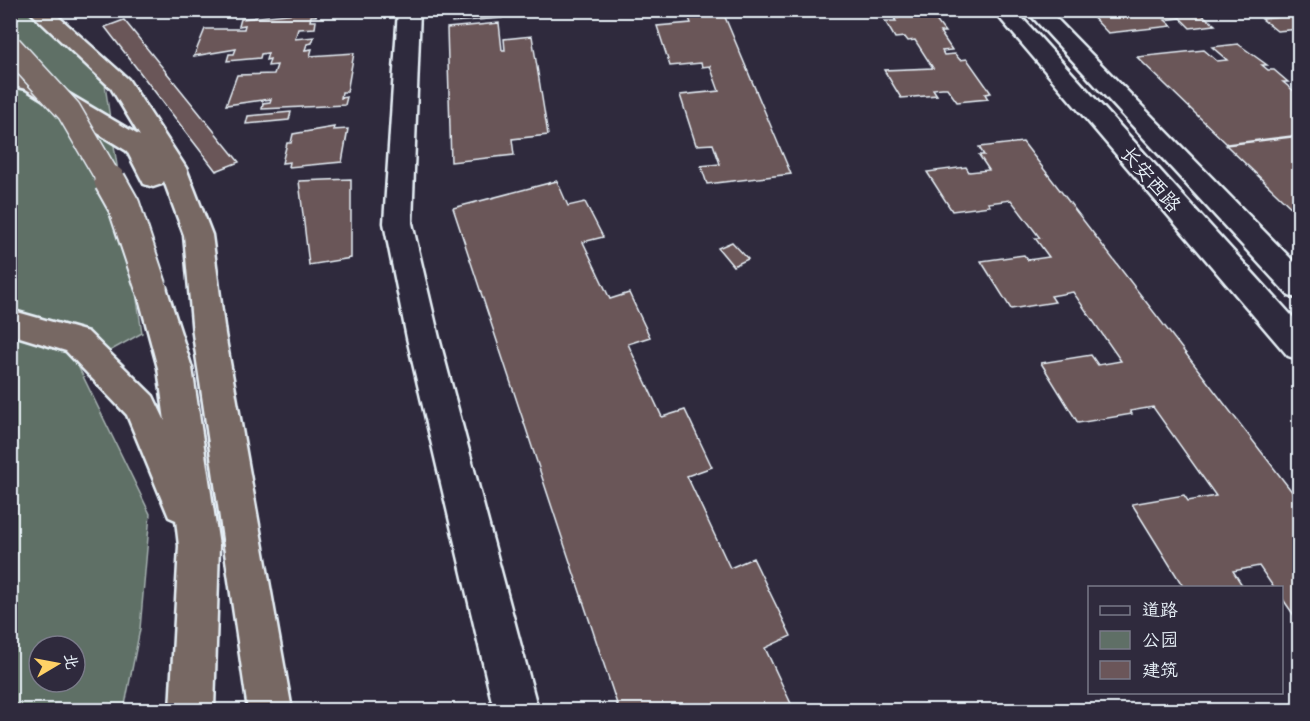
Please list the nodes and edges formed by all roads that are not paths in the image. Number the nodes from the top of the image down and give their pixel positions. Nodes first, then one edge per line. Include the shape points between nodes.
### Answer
1 (38, 10) edge
2 (409, 10) edge
3 (1004, 10) edge
4 (1036, 10) edge
5 (10, 47) edge
6 (10, 78) edge
7 (1299, 288) edge
8 (10, 322) edge
9 (209, 334) junction
10 (1299, 347) edge
11 (198, 546) junction
12 (192, 711) edge
13 (270, 711) edge
14 (516, 711) edge

1 - 9 highway via 120,84 173,168 198,234
2 - 14 main road via 398,223
3 - 10 main road, 长安西路
4 - 7 main road, 长安西路
5 - 11 highway, bridge via 69,111 124,206 175,368
6 - 9 highway, bridge via 34,83 138,146 176,227
8 - 11 highway via 77,341 141,406
9 - 13 highway
11 - 12 highway

